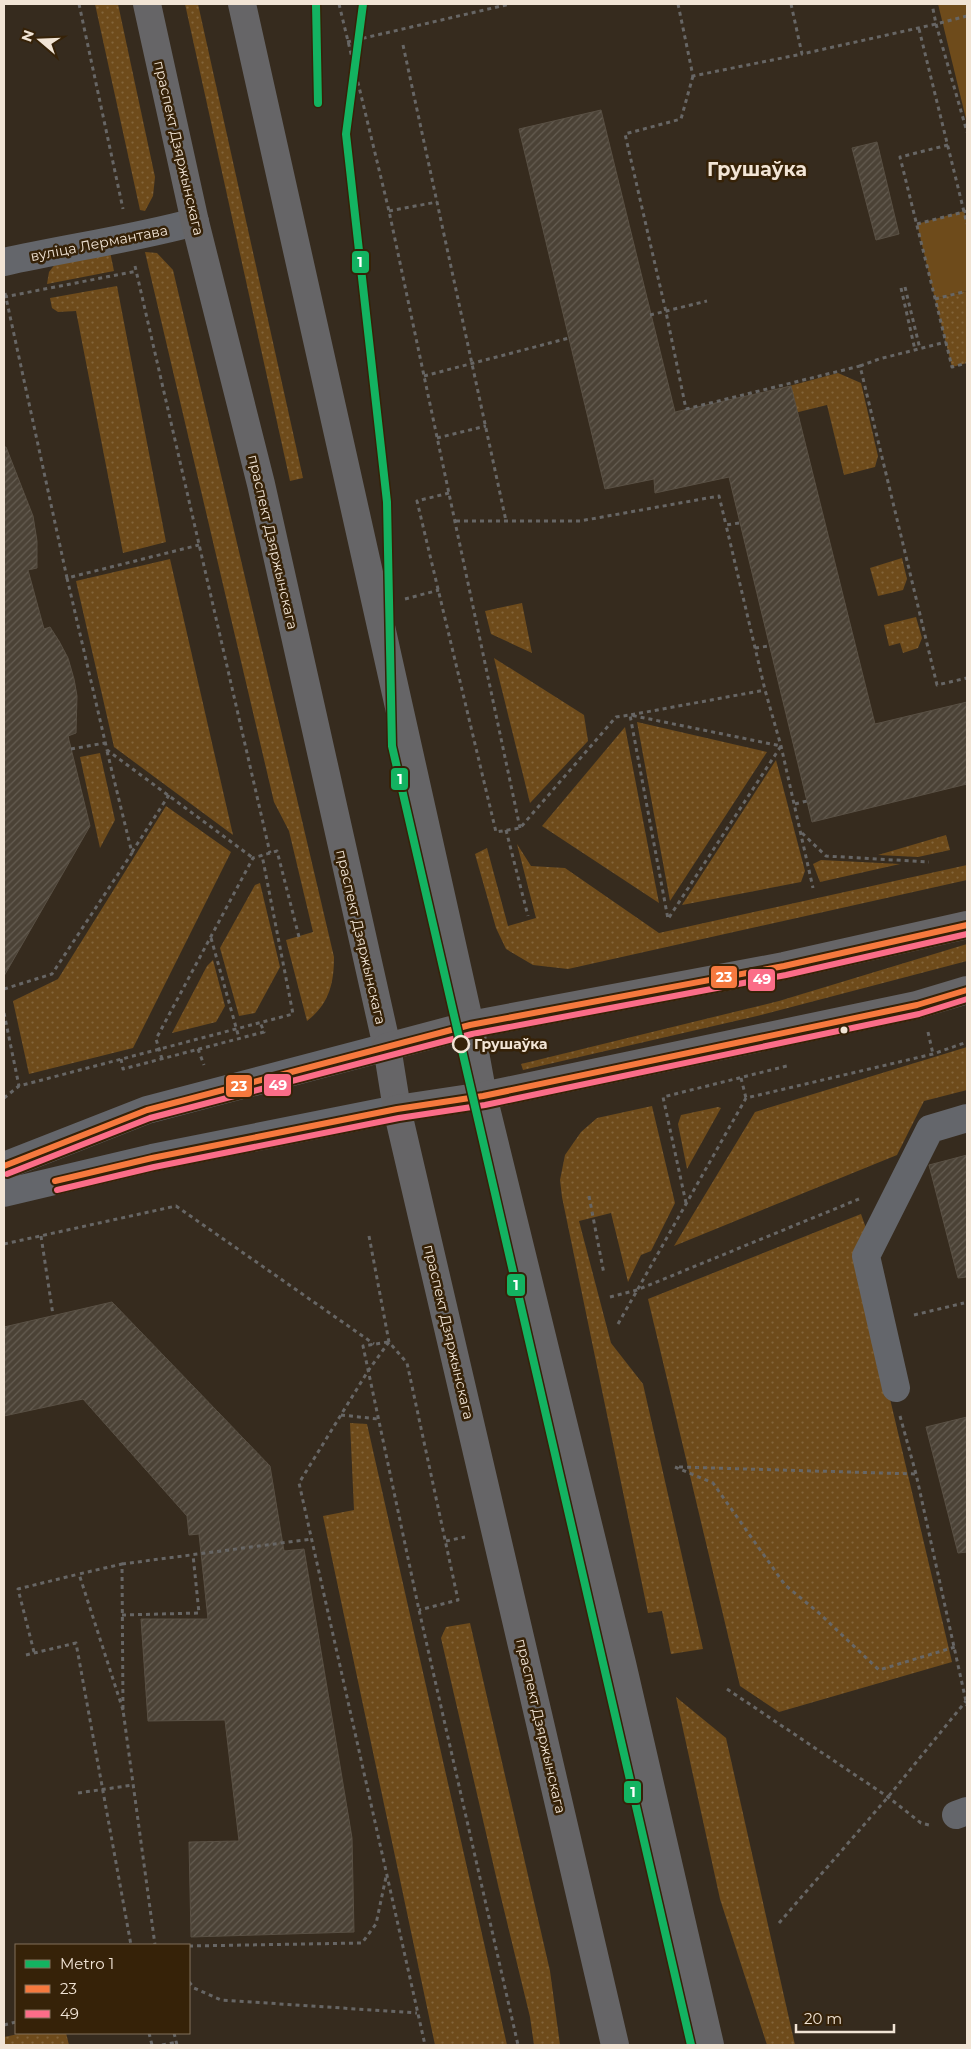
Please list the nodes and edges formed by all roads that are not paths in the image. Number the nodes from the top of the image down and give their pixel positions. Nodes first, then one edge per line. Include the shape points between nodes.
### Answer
1 (147, 4) edge
2 (242, 4) edge
3 (195, 222) junction
4 (4, 262) edge
5 (967, 925) edge
6 (967, 990) edge
7 (470, 1025) junction
8 (386, 1048) junction
9 (484, 1096) junction
10 (397, 1109) junction
11 (967, 1118) edge
12 (4, 1166) edge
13 (4, 1193) edge
14 (898, 1400) road end
15 (615, 2045) edge
16 (710, 2045) edge

1 - 3 main road, праспект Дзяржынскага
2 - 7 main road
3 - 4 street, вуліца Лермантава via 161,232
3 - 8 main road, праспект Дзяржынскага via 261,484
5 - 7 main road via 784,966
6 - 9 main road via 917,1005
7 - 8 main road
7 - 9 main road
8 - 10 main road, праспект Дзяржынскага
8 - 12 street via 147,1110
9 - 10 main road
9 - 16 main road via 622,1663
10 - 13 street via 152,1158
10 - 15 main road, праспект Дзяржынскага
11 - 14 street via 930,1129 866,1256

